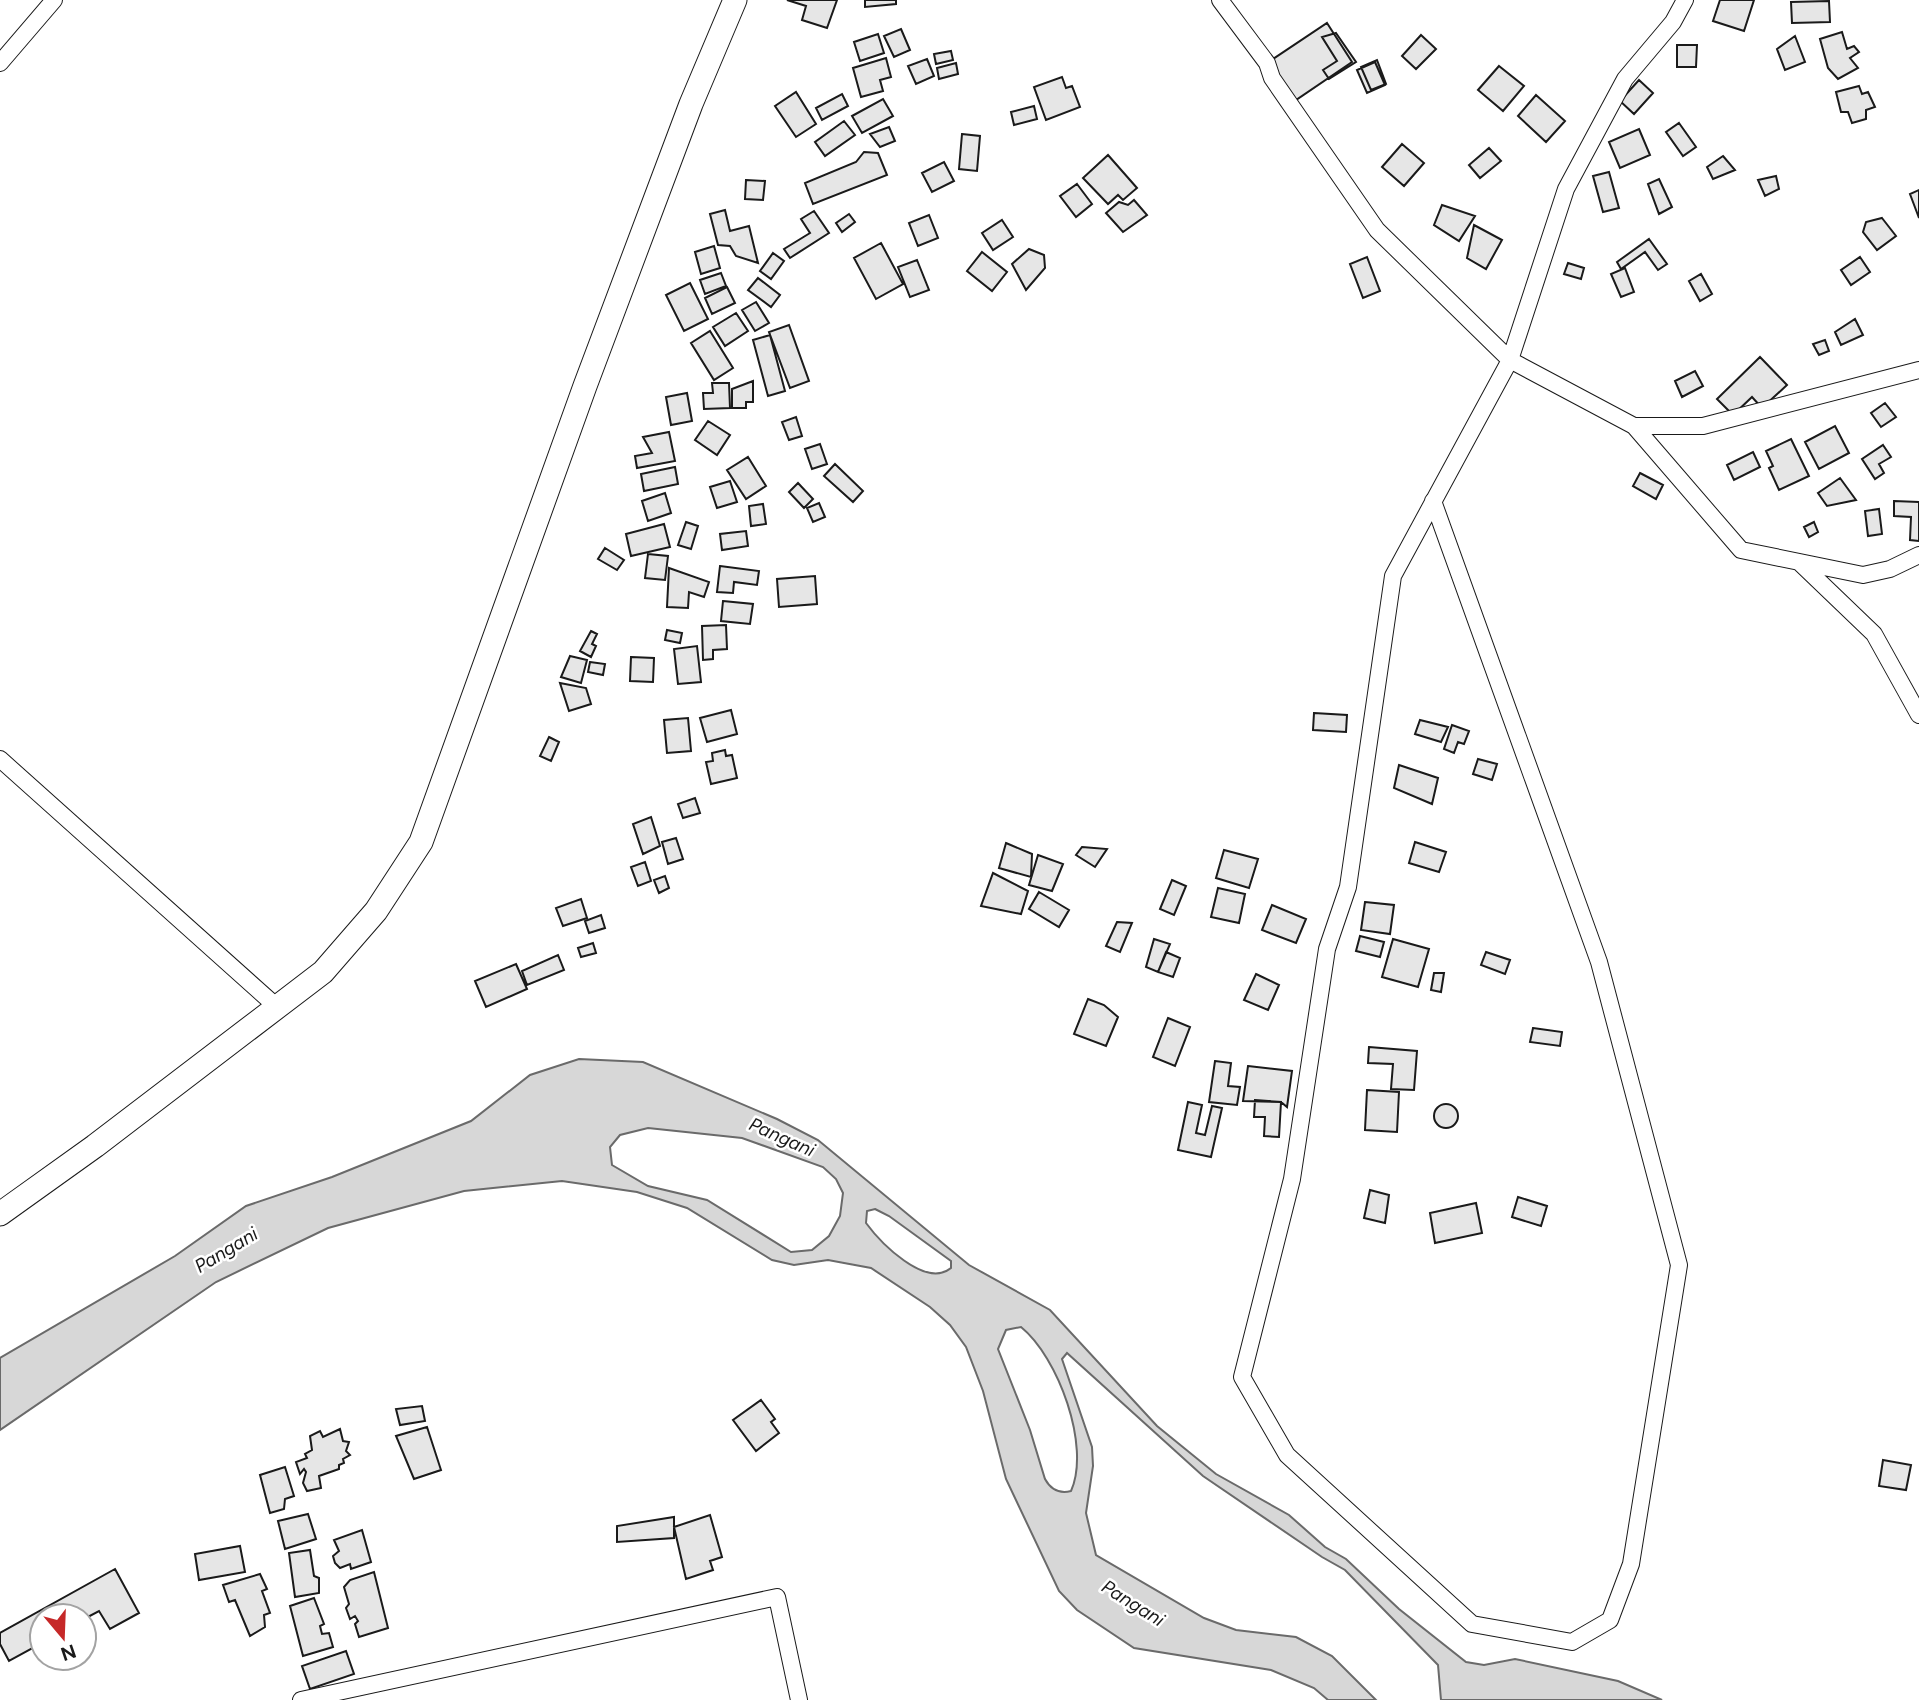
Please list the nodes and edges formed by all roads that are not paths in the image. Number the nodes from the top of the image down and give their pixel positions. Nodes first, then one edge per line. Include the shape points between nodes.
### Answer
1 (54, 0) edge
2 (735, 0) edge
3 (1220, 0) edge
4 (1685, 0) edge
5 (0, 64) edge
6 (1510, 360) junction
7 (1919, 370) edge
8 (1634, 426) junction
9 (1433, 501) junction
10 (1919, 555) edge
11 (1799, 562) junction
12 (1919, 715) edge
13 (0, 759) edge
14 (277, 1007) junction
15 (0, 1214) edge
16 (301, 1700) edge
17 (799, 1700) edge

1 - 5 street
2 - 14 main road via 585,386 421,842 376,911 332,962
3 - 6 street via 1377,230
4 - 6 street via 1673,22 1625,79 1566,189
6 - 8 street
6 - 9 street
7 - 8 street via 1703,426
8 - 11 street via 1741,551
9 - 9 street via 1393,576 1348,887 1327,949 1292,1179 1242,1377 1287,1455 1472,1624 1572,1642 1610,1620 1631,1564 1679,1265 1599,961
10 - 11 street via 1863,575
11 - 12 street via 1874,634
13 - 14 street
14 - 15 main road
16 - 17 street via 777,1597

